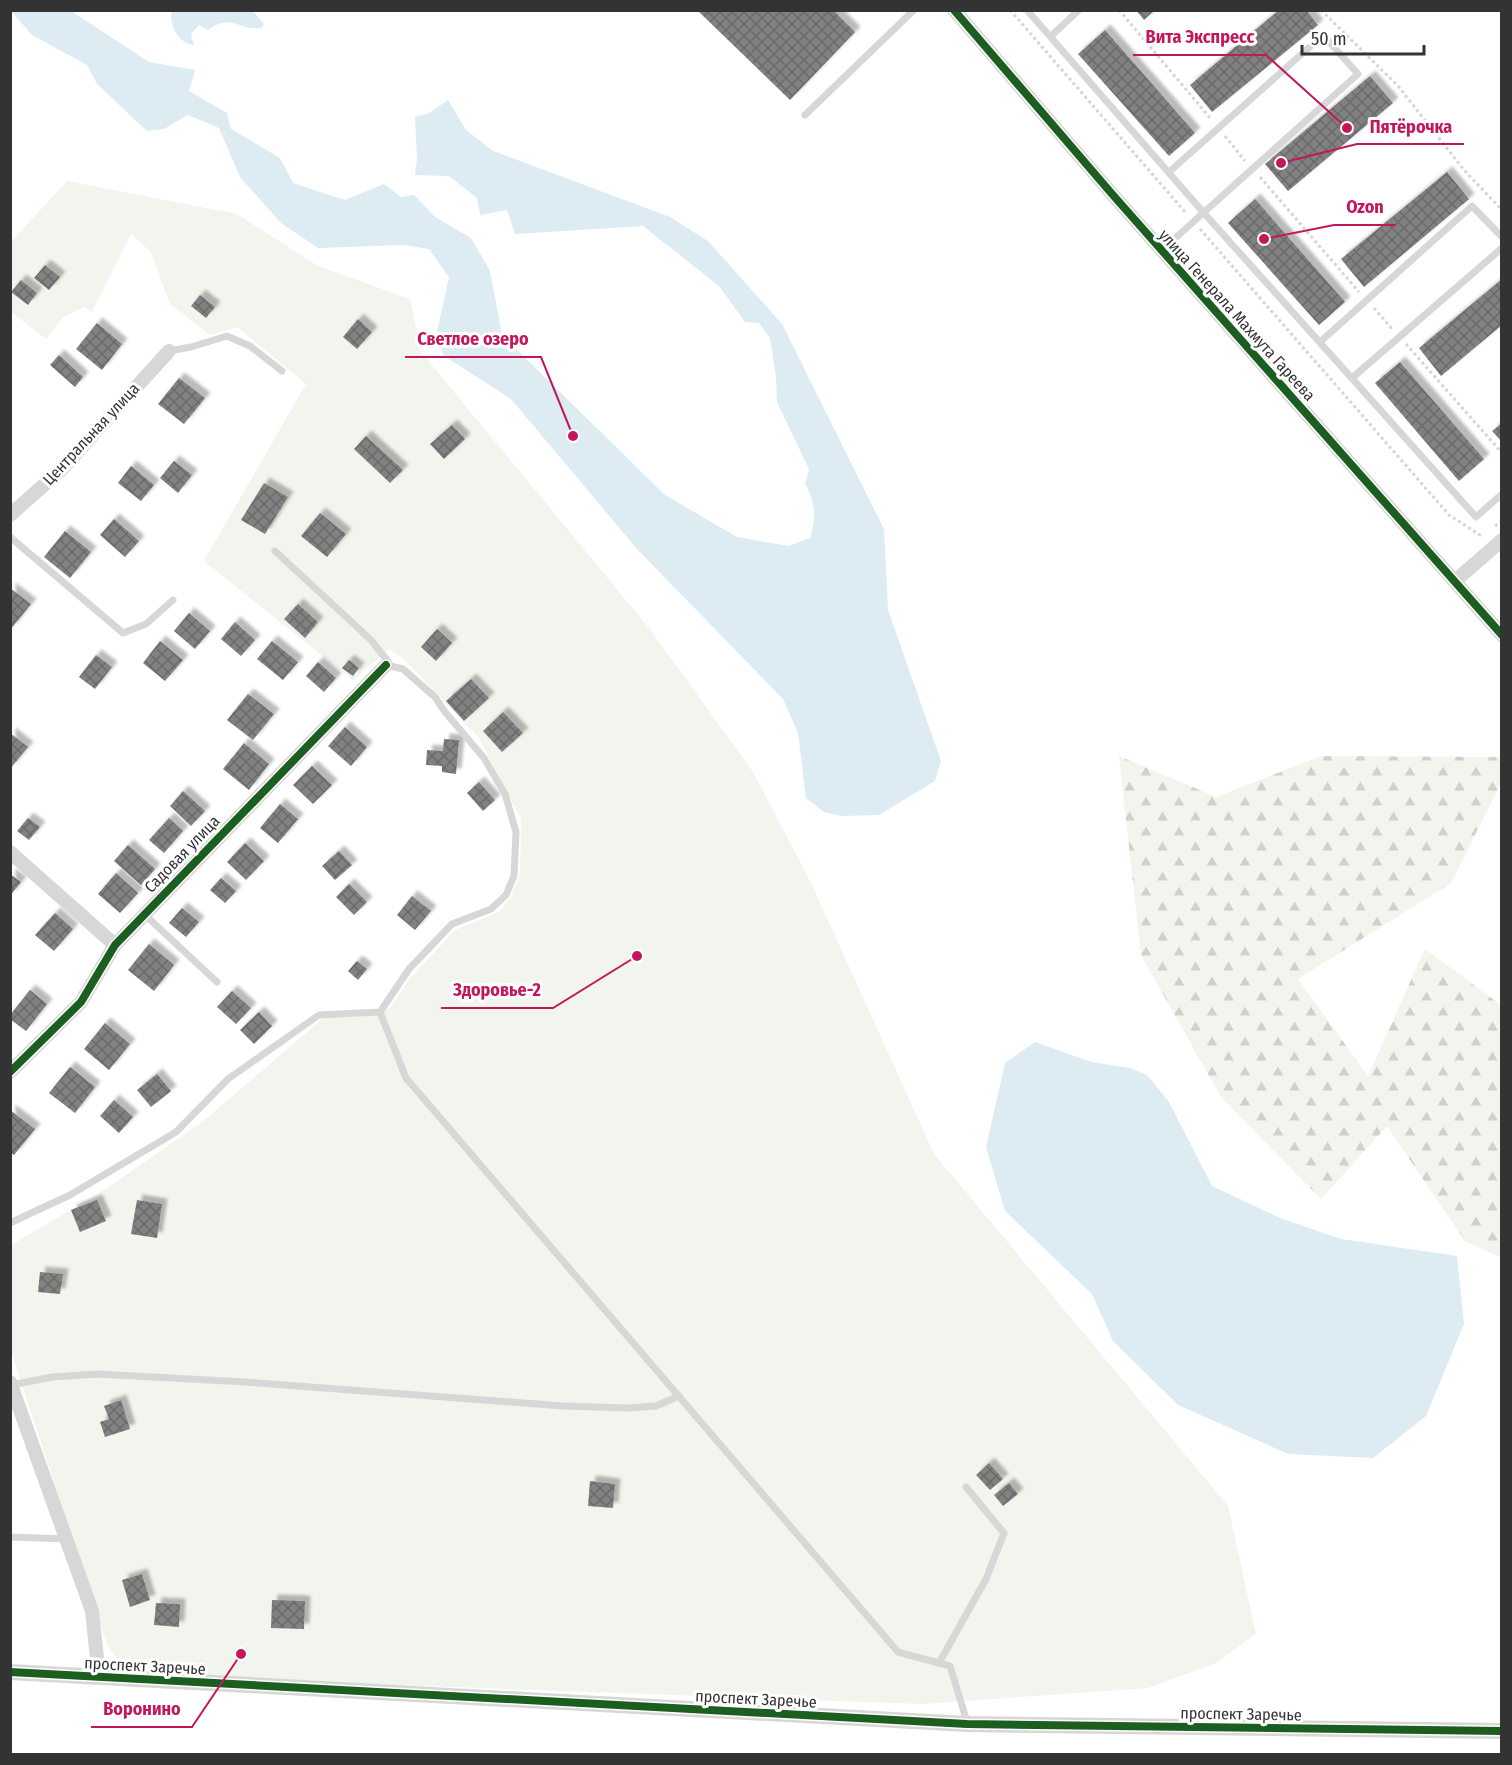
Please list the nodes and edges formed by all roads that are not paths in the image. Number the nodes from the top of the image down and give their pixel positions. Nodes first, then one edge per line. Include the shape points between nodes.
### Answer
1 (914, 10) edge
2 (954, 10) edge
3 (1027, 10) edge
4 (1079, 10) edge
5 (1051, 36) junction
6 (805, 115) dead end
7 (1168, 172) junction
8 (1203, 212) junction
9 (1502, 237) edge
10 (1502, 248) edge
11 (1161, 250) junction
12 (1320, 342) junction
13 (169, 351) joint
14 (282, 371) dead end
15 (1352, 378) junction
16 (1502, 494) edge
17 (10, 515) edge
18 (10, 537) edge
19 (1502, 540) edge
20 (275, 551) dead end
21 (1455, 581) junction
22 (173, 600) dead end
23 (1502, 635) edge
24 (387, 664) junction
25 (10, 852) edge
26 (144, 914) junction
27 (115, 945) junction
28 (217, 982) dead end
29 (380, 1012) junction
30 (10, 1072) edge
31 (10, 1223) edge
32 (11, 1384) edge
33 (679, 1396) junction
34 (966, 1486) dead end
35 (10, 1537) edge
36 (67, 1539) junction
37 (939, 1663) junction
38 (10, 1672) edge
39 (99, 1677) junction
40 (967, 1724) junction
41 (1502, 1731) edge

1 - 6 lane
2 - 11 street, улица Генерала Махмута Гареева
3 - 5 lane
4 - 5 lane
5 - 7 lane
7 - 8 lane
7 - 8 lane via 1323,35 1358,74
8 - 11 lane
8 - 12 lane
9 - 12 lane via 1472,206
10 - 15 lane
11 - 21 street, улица Генерала Махмута Гареева
12 - 15 lane
13 - 14 lane via 227,336 250,346
13 - 17 street, Центральная улица via 60,470
15 - 16 lane via 1476,517
18 - 22 lane via 123,633 146,624
19 - 21 street
20 - 24 lane via 371,640
21 - 23 street, улица Генерала Махмута Гареева
24 - 26 street, Садовая улица
24 - 29 lane via 403,669 435,697 484,758 505,794 516,832 514,876 506,895 491,909 452,924 409,969
25 - 27 street
26 - 27 street, Садовая улица
26 - 28 lane
27 - 30 street, Садовая улица via 81,1002
29 - 31 lane via 318,1015 228,1079 176,1132 70,1195
29 - 33 lane via 406,1078
32 - 33 lane via 98,1374 628,1408 656,1406
32 - 36 street
33 - 37 lane via 898,1652
34 - 37 lane via 1004,1533 986,1579
35 - 36 lane
36 - 39 street via 92,1611
37 - 40 lane via 950,1666
38 - 39 street, проспект Заречье
39 - 40 street, проспект Заречье
40 - 41 street, проспект Заречье

